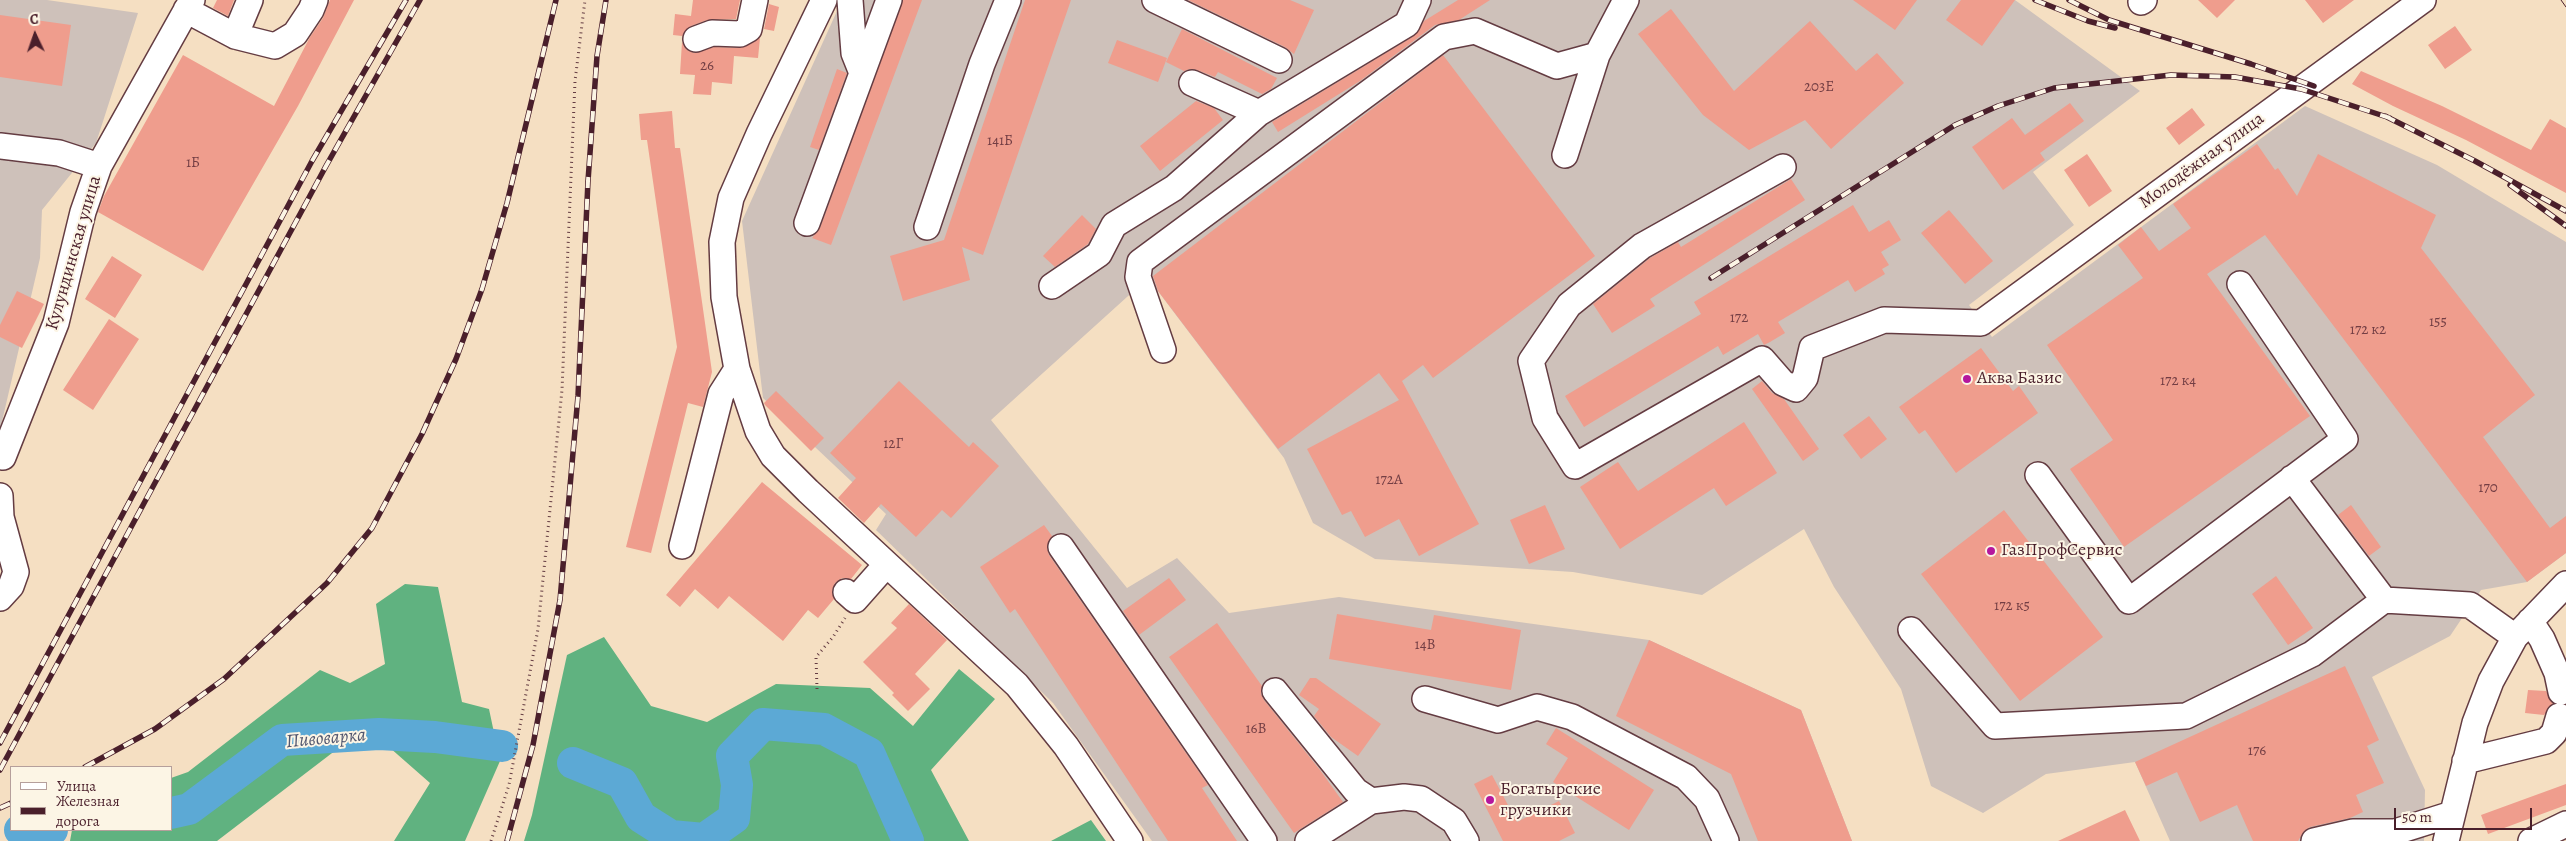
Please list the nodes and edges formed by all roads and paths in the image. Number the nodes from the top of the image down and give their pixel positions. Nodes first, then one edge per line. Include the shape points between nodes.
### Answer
1 (250, 0) edge
2 (315, 0) edge
3 (585, 0) edge
4 (755, 0) edge
5 (824, 0) edge
6 (850, 0) edge
7 (889, 0) edge
8 (1008, 0) edge
9 (1155, 0) edge
10 (1418, 0) edge
11 (1626, 0) edge
12 (2423, 0) edge
13 (189, 5) edge
14 (235, 36) junction
15 (696, 39) dead end
16 (1597, 55) junction
17 (1279, 60) dead end
18 (862, 73) junction
19 (1192, 83) dead end
20 (1259, 114) junction
21 (0, 146) edge
22 (1565, 154) dead end
23 (99, 166) junction
24 (1783, 167) dead end
25 (807, 223) dead end
26 (927, 227) dead end
27 (2240, 284) dead end
28 (1052, 286) dead end
29 (1163, 350) dead end
30 (737, 369) junction
31 (1, 463) edge
32 (2038, 476) dead end
33 (2292, 478) junction
34 (0, 496) edge
35 (682, 546) dead end
36 (1061, 547) dead end
37 (886, 565) junction
38 (2566, 584) edge
39 (851, 596) joint
40 (0, 598) edge
41 (2384, 600) junction
42 (2522, 629) junction
43 (1911, 630) dead end
44 (817, 689) dead end
45 (1275, 691) dead end
46 (1425, 699) dead end
47 (2465, 761) junction
48 (1371, 801) junction
49 (2452, 814) junction
50 (2566, 824) edge
51 (491, 841) edge
52 (1130, 841) edge
53 (1264, 841) edge
54 (1308, 841) edge
55 (1466, 841) edge
56 (1726, 841) edge
57 (2314, 841) edge
58 (2446, 841) edge
59 (2531, 841) edge

1 - 14 street
2 - 14 street via 295,34 275,46
3 - 51 path via 575,80 562,390 538,629 509,785
4 - 15 street via 749,29 740,34 712,33
5 - 30 street via 731,198 722,242 724,298
6 - 18 street via 854,53
7 - 18 street
8 - 26 street via 982,64
9 - 17 street
10 - 20 street via 1407,24
11 - 16 street
12 - 24 street, Молодёжная улица via 1981,323 1884,320 1812,348 1805,378 1796,389 1783,383 1762,359 1575,466 1545,418 1531,361 1569,305 1642,246
13 - 14 street
13 - 23 street, Кулундинская улица
16 - 22 street
16 - 29 street via 1557,66 1475,31 1444,37 1140,262 1138,277
18 - 25 street
19 - 20 street
20 - 28 street via 1174,188 1114,226 1099,254
21 - 23 street via 58,153
23 - 31 street, Кулундинская улица via 83,212 56,323
27 - 33 street via 2345,438
30 - 35 street via 721,394
30 - 37 street via 758,430 773,456
32 - 33 street via 2129,601
33 - 41 street
34 - 40 street via 1,517 16,572 11,586
36 - 53 street
37 - 39 street
37 - 52 street via 1017,685 1066,746
38 - 42 street
39 - 44 path via 834,637 816,657
41 - 42 street via 2470,606
41 - 43 street via 2312,654 2186,716 1994,726
42 - 47 street via 2488,690
42 - 47 street via 2542,640 2557,673 2560,704 2554,734 2546,741
45 - 48 street via 1356,791
46 - 56 street via 1498,720 1537,707 1572,717 1686,777 1707,799
47 - 49 street
48 - 54 street
48 - 55 street via 1404,797 1420,799 1454,821
49 - 57 street via 2395,832 2353,832
49 - 58 street
50 - 59 street

